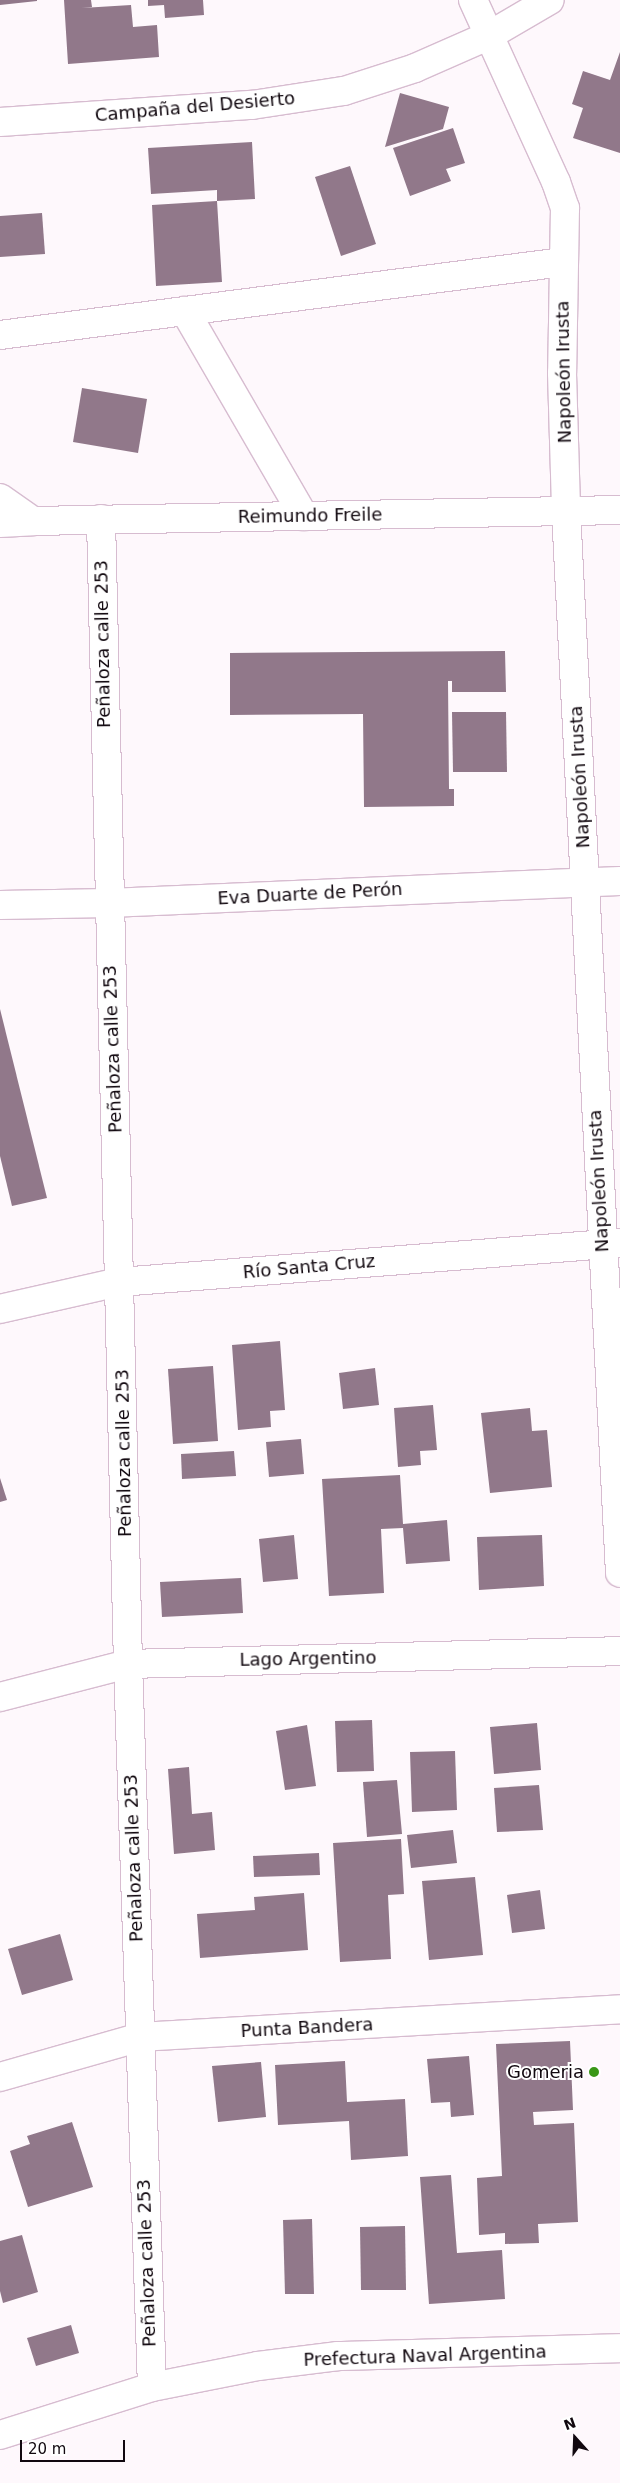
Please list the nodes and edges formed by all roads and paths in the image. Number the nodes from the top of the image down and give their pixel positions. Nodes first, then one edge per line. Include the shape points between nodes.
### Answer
1 (473, 0) edge
2 (550, 0) edge
3 (490, 35) junction
4 (0, 122) edge
5 (563, 262) junction
6 (185, 311) junction
7 (0, 335) edge
8 (0, 498) edge
9 (620, 510) edge
10 (566, 511) junction
11 (304, 516) junction
12 (101, 519) junction
13 (33, 521) junction
14 (0, 524) edge
15 (620, 881) edge
16 (585, 882) junction
17 (109, 903) junction
18 (0, 906) edge
19 (611, 1243) edge
20 (120, 1282) junction
21 (0, 1309) edge
22 (620, 1573) edge
23 (620, 1651) edge
24 (128, 1664) junction
25 (0, 1697) edge
26 (620, 2009) edge
27 (140, 2037) junction
28 (0, 2076) edge
29 (620, 2348) edge
30 (152, 2387) junction
31 (0, 2436) edge

1 - 3 street, Napoleón Irusta
2 - 3 street, Campaña del Desierto
3 - 4 street, Campaña del Desierto via 415,68 344,91 252,105
3 - 5 street, Napoleón Irusta via 565,208
5 - 6 street
5 - 10 street, Napoleón Irusta
6 - 7 street
6 - 11 street
8 - 13 street
9 - 10 street, Reimundo Freile
10 - 11 street, Reimundo Freile
10 - 16 street, Napoleón Irusta
11 - 12 street, Reimundo Freile
12 - 13 street, Reimundo Freile
12 - 17 street, Peñaloza calle 253
13 - 14 street, Reimundo Freile
15 - 16 street, Eva Duarte de Perón
16 - 17 street, Eva Duarte de Perón
16 - 19 street, Napoleón Irusta
17 - 18 street, Eva Duarte de Perón
17 - 20 street, Peñaloza calle 253
19 - 20 street, Río Santa Cruz
19 - 22 street, Napoleón Irusta
20 - 21 street, Río Santa Cruz
20 - 24 street, Peñaloza calle 253
23 - 24 street, Lago Argentino
24 - 25 street, Lago Argentino
24 - 27 street, Peñaloza calle 253
26 - 27 street, Punta Bandera
27 - 28 street, Punta Bandera
27 - 30 street, Peñaloza calle 253
29 - 30 street, Prefectura Naval Argentina via 338,2356 258,2366
30 - 31 street, Prefectura Naval Argentina

